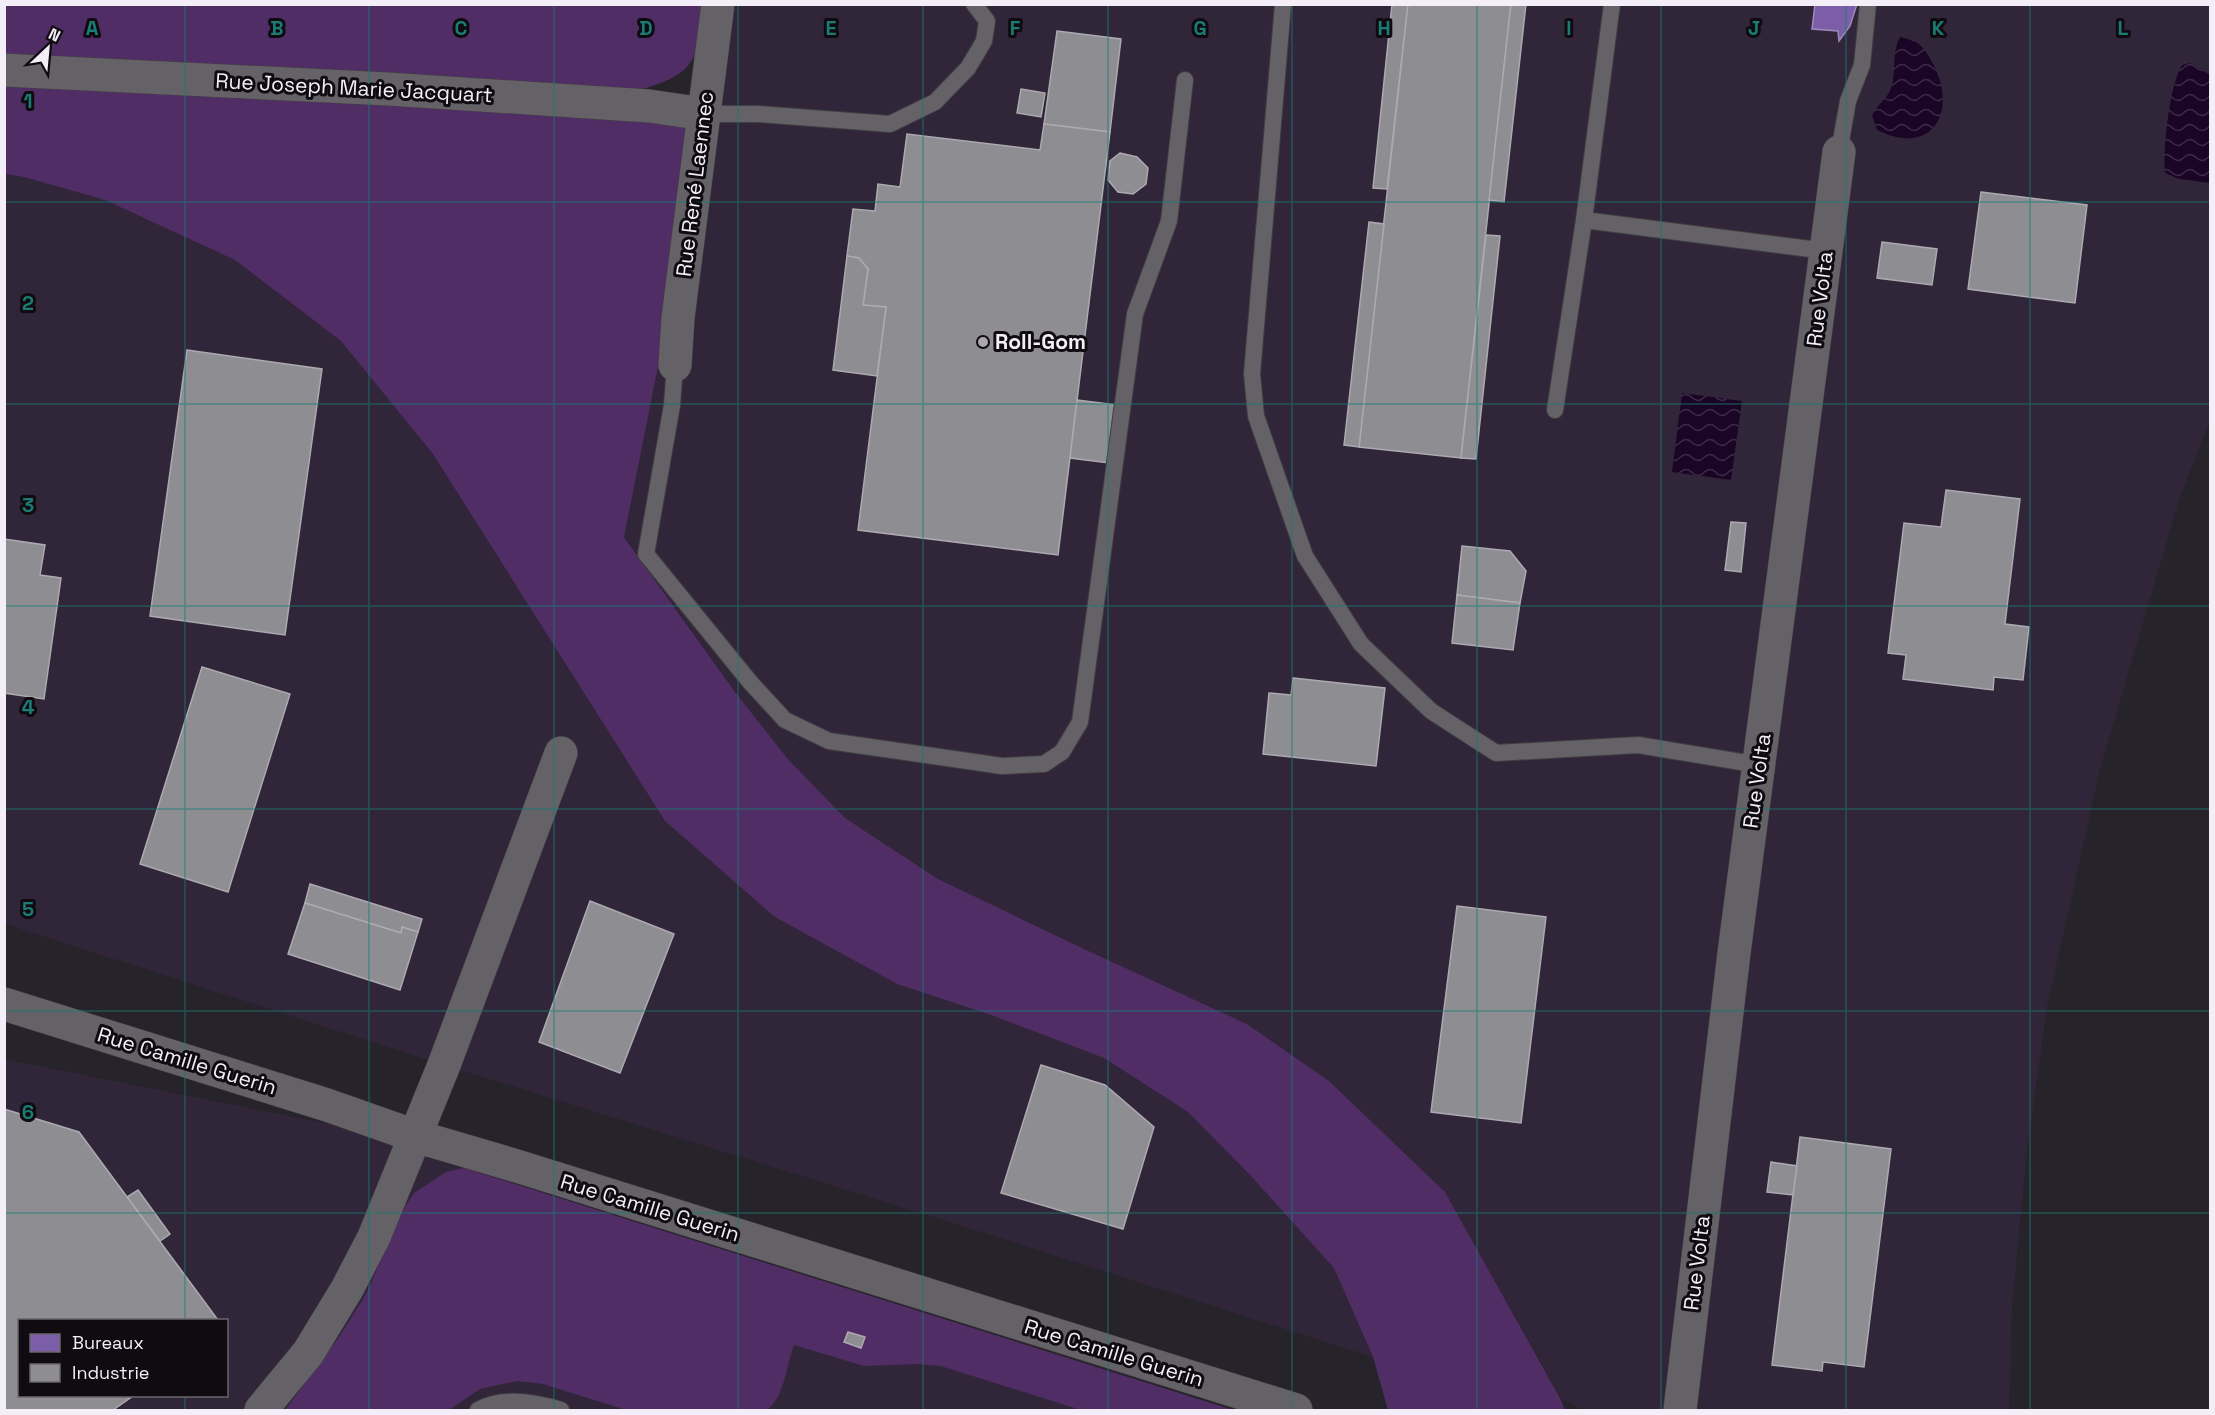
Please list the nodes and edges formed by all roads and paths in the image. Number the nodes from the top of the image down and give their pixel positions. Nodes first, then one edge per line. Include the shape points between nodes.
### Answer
1 (718, 4) edge
2 (974, 4) edge
3 (1283, 4) edge
4 (1612, 4) edge
5 (1868, 4) edge
6 (4, 70) edge
7 (1185, 80) dead end
8 (704, 114) junction
9 (1839, 152) joint
10 (1584, 220) junction
11 (1826, 251) junction
12 (675, 365) joint
13 (1555, 410) dead end
14 (561, 753) dead end
15 (1759, 765) junction
16 (4, 1004) edge
17 (415, 1136) junction
18 (261, 1410) edge
19 (478, 1410) edge
20 (561, 1410) edge
21 (1296, 1410) edge
22 (1680, 1410) edge

1 - 8 street, Rue René Laennec
2 - 8 lane via 987,21 984,41 968,68 935,102 890,124
3 - 15 lane via 1252,374 1256,416 1305,556 1361,644 1431,711 1496,753 1638,746
4 - 10 lane
5 - 9 lane via 1862,65 1848,101
6 - 8 street, Rue Joseph Marie Jacquart via 388,89 649,106
7 - 12 lane via 1169,221 1135,314 1080,722 1062,752 1044,764 1002,766 829,741 785,720 646,554 672,405
8 - 12 street, Rue René Laennec
9 - 11 street, Rue Volta
10 - 11 lane
10 - 13 lane
11 - 15 street, Rue Volta
14 - 17 street
15 - 22 street, Rue Volta
16 - 17 street, Rue Camille Guerin
17 - 18 street via 374,1237 347,1289 308,1353
17 - 21 street, Rue Camille Guerin
19 - 20 lane via 507,1401

